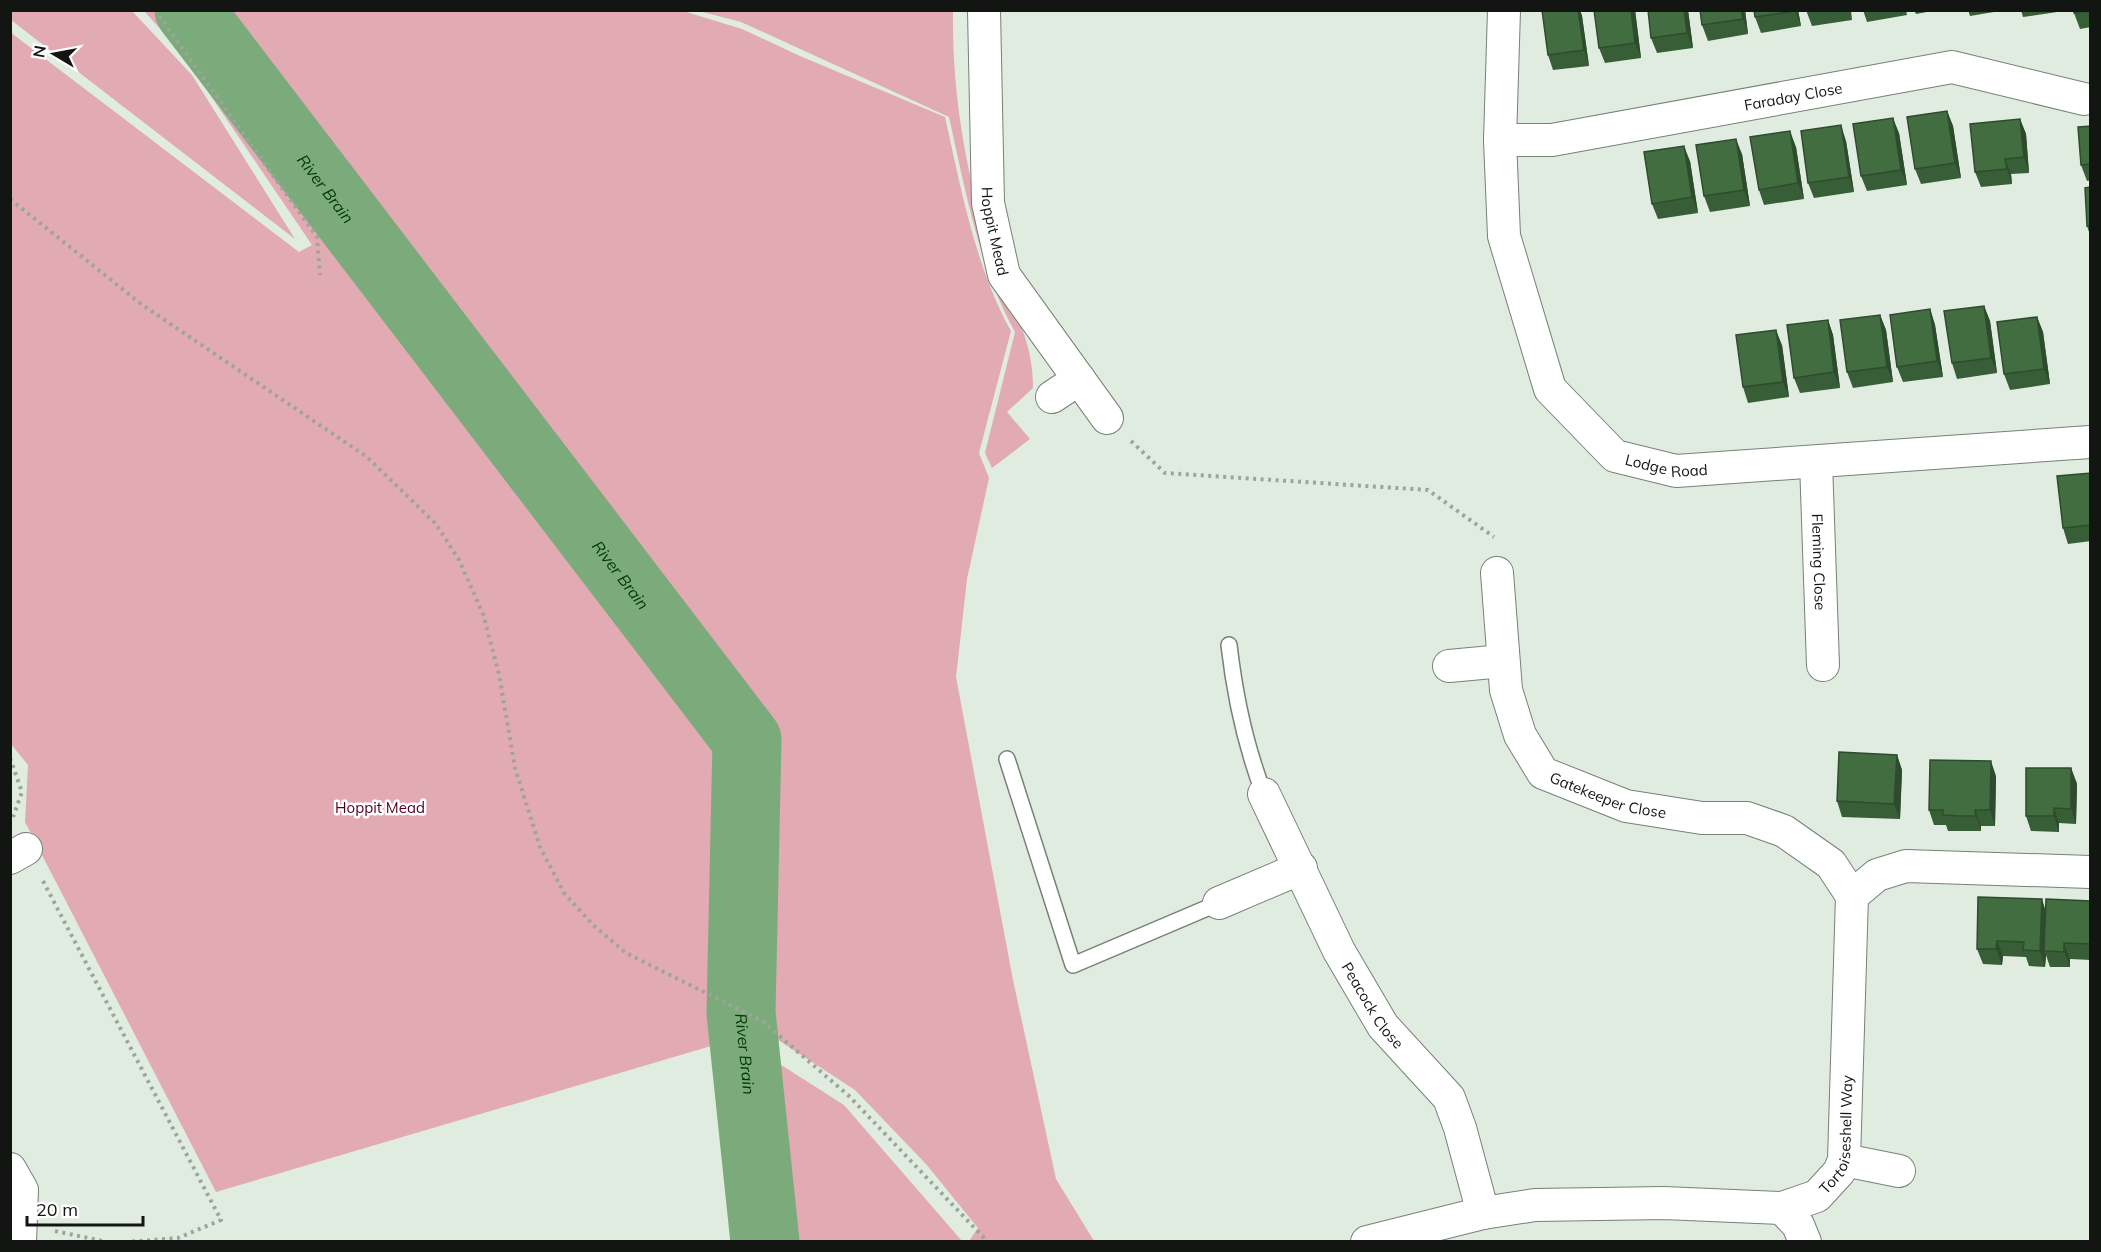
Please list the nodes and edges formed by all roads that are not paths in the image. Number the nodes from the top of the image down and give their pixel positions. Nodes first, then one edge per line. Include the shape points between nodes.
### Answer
1 (984, 10) edge
2 (1504, 10) edge
3 (2084, 99) dead end
4 (1500, 140) junction
5 (1078, 379) junction
6 (1052, 397) dead end
7 (1107, 418) road end
8 (2091, 442) edge
9 (1816, 462) junction
10 (1497, 573) road end
11 (1229, 645) dead end
12 (1503, 661) junction
13 (1823, 665) dead end
14 (1449, 666) dead end
15 (1007, 759) dead end
16 (1264, 794) joint
17 (1301, 868) junction
18 (2091, 872) edge
19 (1852, 896) junction
20 (1219, 903) joint
21 (1844, 1160) junction
22 (10, 1169) edge
23 (1899, 1171) dead end
24 (1782, 1208) junction
25 (1483, 1213) junction
26 (21, 1233) edge
27 (1367, 1242) edge
28 (1805, 1242) edge

1 - 5 street, Hoppit Mead via 988,203 1004,275
2 - 4 street, Lodge Road
3 - 4 street, Faraday Close via 1952,67 1552,140
4 - 9 street, Lodge Road via 1504,236 1550,389 1615,456 1676,471
5 - 6 street
5 - 7 street, Hoppit Mead
8 - 9 street, Lodge Road
9 - 13 street, Fleming Close
10 - 12 street, Gatekeeper Close
11 - 16 lane via 1244,734
12 - 14 street
12 - 19 street, Gatekeeper Close via 1506,690 1520,735 1543,774 1626,806 1702,818 1747,818 1784,831 1831,864
15 - 20 lane via 1073,965
16 - 17 street, Peacock Close
17 - 20 street
17 - 25 street, Peacock Close via 1339,951 1383,1026 1449,1098
18 - 19 street via 1906,866 1877,875
19 - 21 street, Tortoiseshell Way
21 - 23 street
21 - 24 street, Tortoiseshell Way via 1839,1172 1817,1196
22 - 26 street via 22,1190
24 - 25 street, Tortoiseshell Way via 1547,1204
24 - 28 street via 1798,1225
25 - 27 street, Tortoiseshell Way

